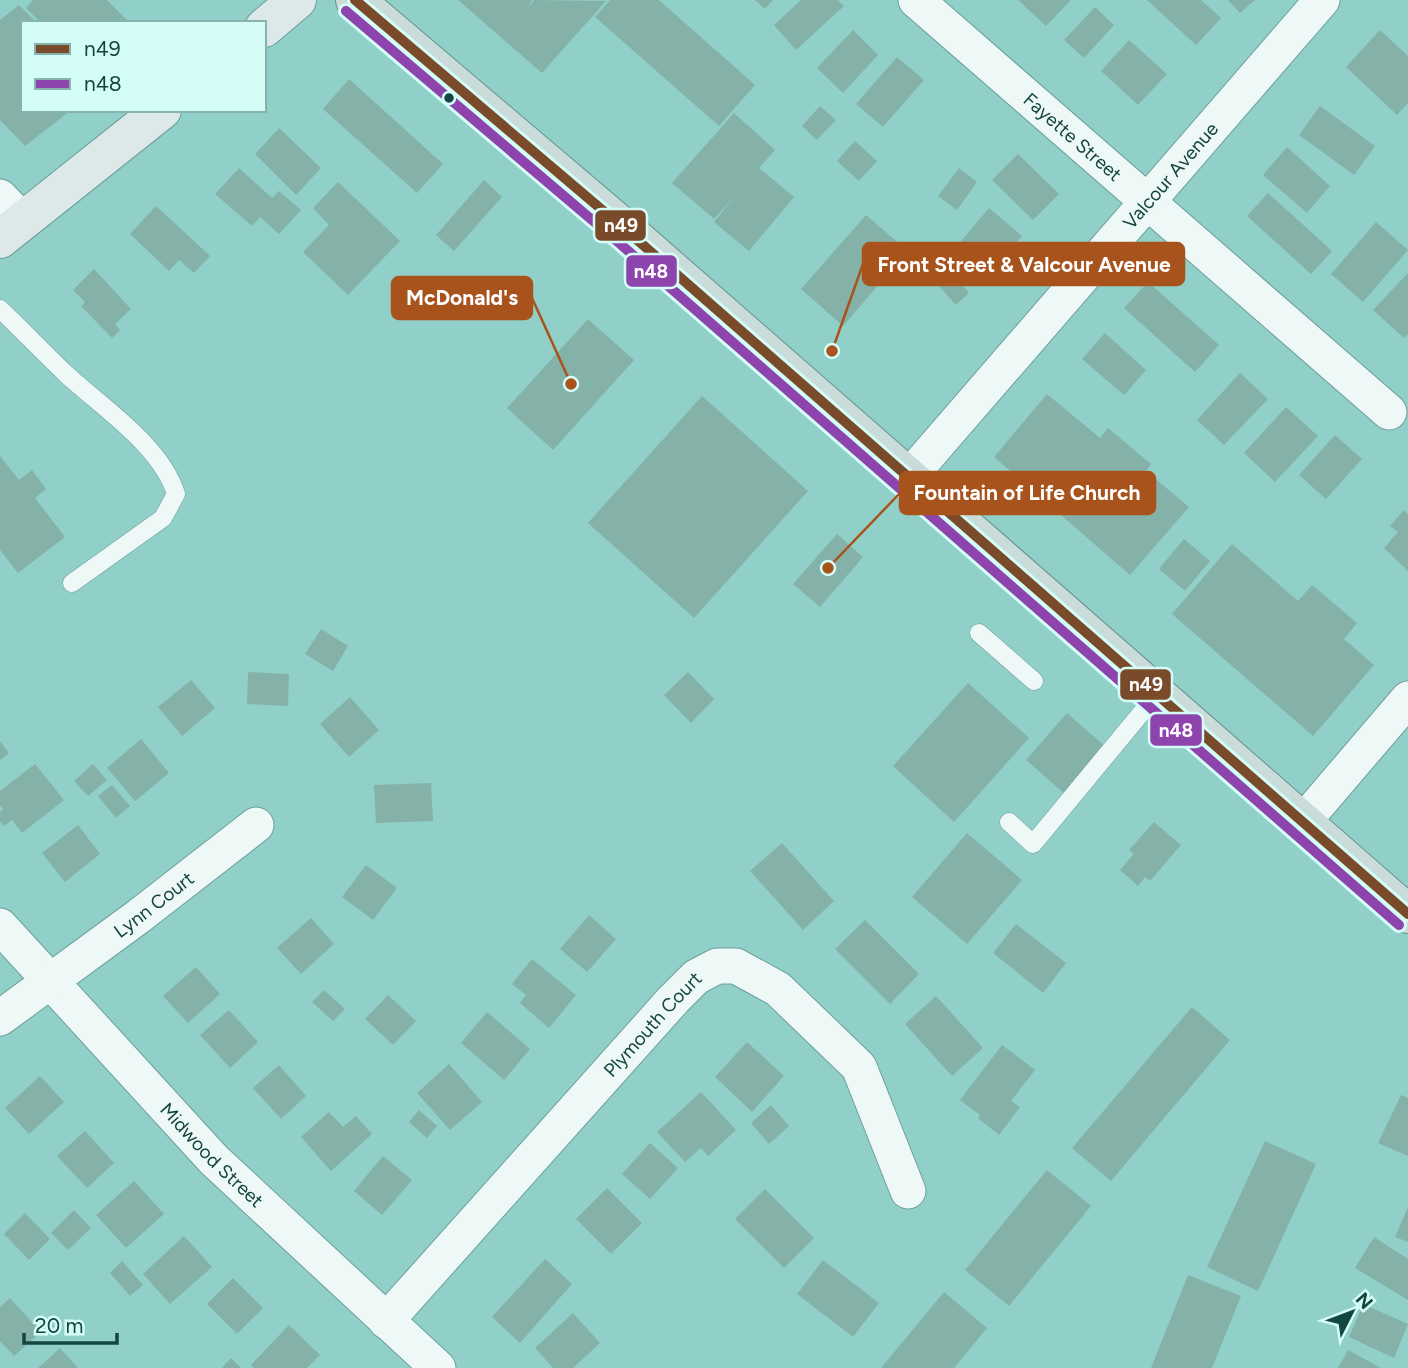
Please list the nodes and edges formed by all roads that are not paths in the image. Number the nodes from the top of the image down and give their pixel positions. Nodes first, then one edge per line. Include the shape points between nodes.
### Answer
1 (298, 0) edge
2 (355, 0) edge
3 (916, 0) edge
4 (1322, 0) edge
5 (266, 26) edge
6 (159, 112) edge
7 (1148, 202) junction
8 (8, 219) edge
9 (0, 309) edge
10 (1389, 412) dead end
11 (909, 477) junction
12 (72, 583) dead end
13 (979, 633) dead end
14 (1034, 681) dead end
15 (1157, 694) junction
16 (1408, 699) edge
17 (1009, 822) dead end
18 (1303, 822) junction
19 (256, 825) dead end
20 (1408, 914) edge
21 (0, 926) edge
22 (50, 981) junction
23 (0, 1018) edge
24 (908, 1191) dead end
25 (386, 1321) junction
26 (438, 1368) edge

1 - 5 main road
2 - 11 main road
3 - 7 street, Fayette Street
4 - 7 street, Valcour Avenue
6 - 8 main road
7 - 10 street, Fayette Street
7 - 11 street, Valcour Avenue
9 - 12 lane via 145,444 176,494 163,518
11 - 15 main road
13 - 14 lane
15 - 17 lane via 1033,844
15 - 18 main road
16 - 18 street
18 - 20 main road
19 - 22 street, Lynn Court
21 - 22 street, Midwood Street
22 - 23 street, Lynn Court
22 - 25 street, Midwood Street via 214,1160
24 - 25 street, Plymouth Court via 859,1067 778,989 736,966 717,966 696,977 673,1000
25 - 26 street, Midwood Street

